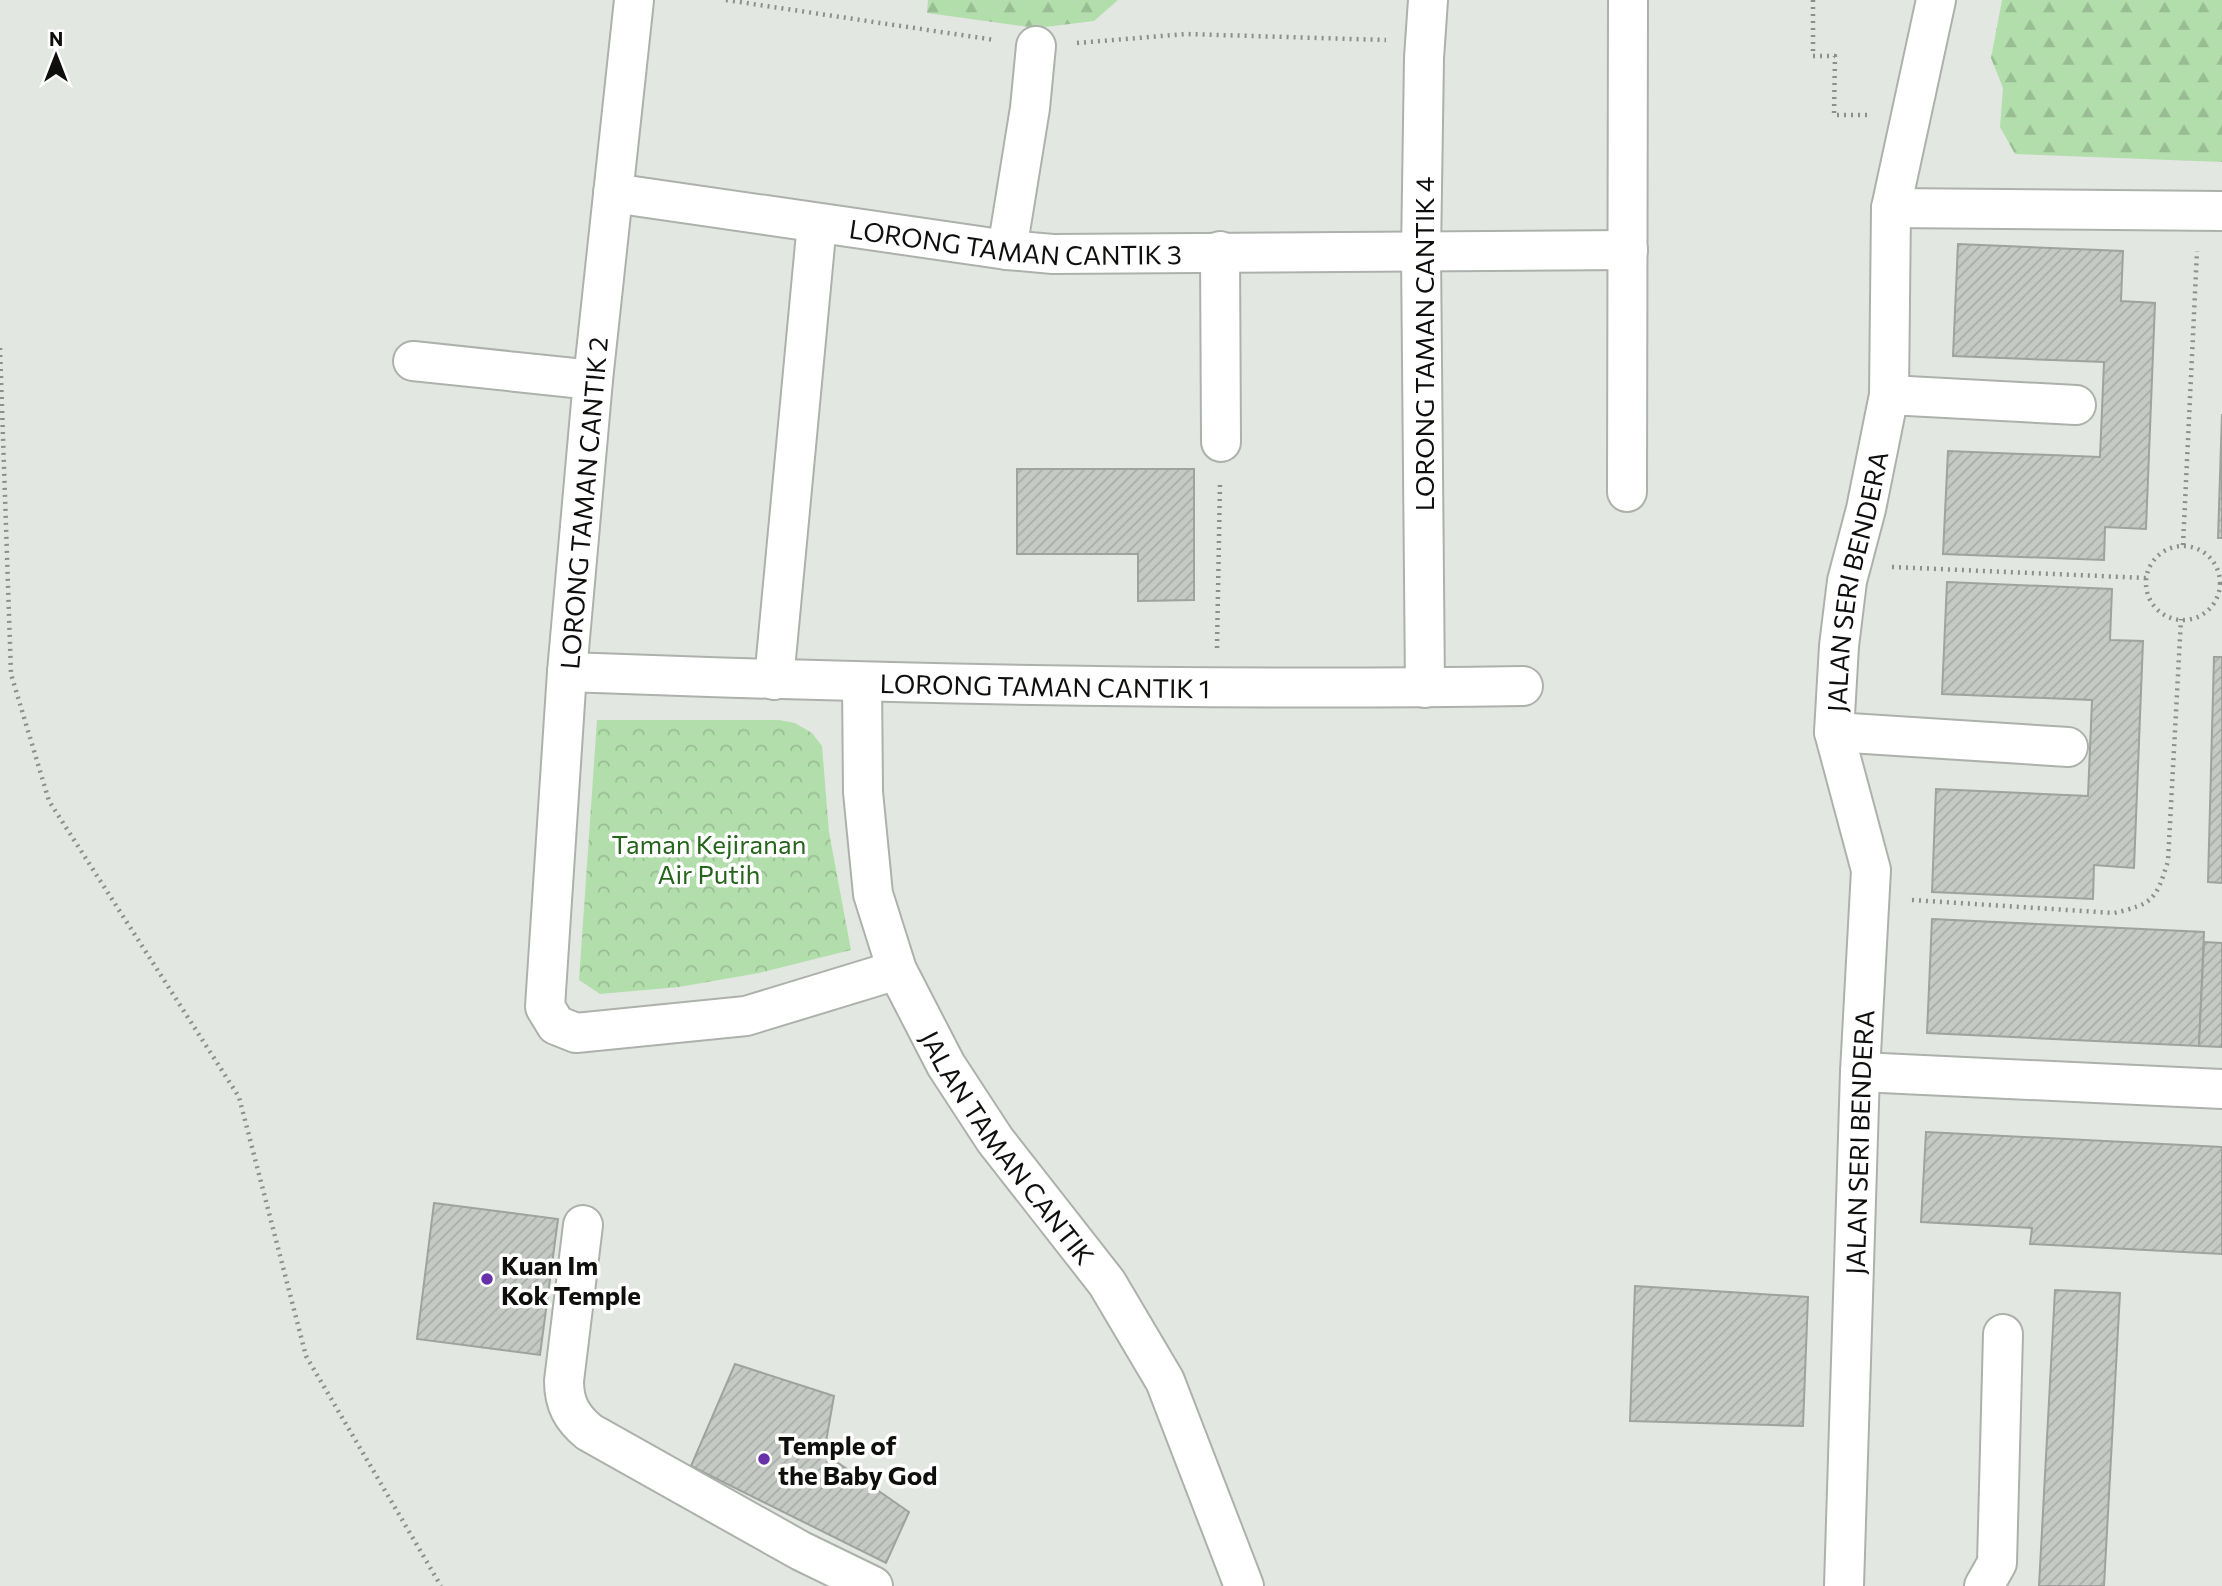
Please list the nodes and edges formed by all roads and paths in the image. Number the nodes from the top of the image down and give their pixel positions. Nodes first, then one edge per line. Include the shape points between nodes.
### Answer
1 (1428, 0) edge
2 (1628, 0) edge
3 (1813, 0) edge
4 (1936, 0) edge
5 (634, 1) edge
6 (1036, 46) dead end
7 (1910, 115) junction
8 (613, 193) junction
9 (1891, 208) junction
10 (2210, 211) edge
11 (817, 223) junction
12 (1007, 250) junction
13 (1628, 250) junction
14 (1220, 251) junction
15 (1422, 253) junction
16 (0, 348) edge
17 (413, 361) dead end
18 (593, 380) junction
19 (1889, 395) junction
20 (2076, 405) dead end
21 (1221, 442) joint
22 (1627, 492) dead end
23 (2183, 545) junction
24 (1851, 566) junction
25 (2146, 578) junction
26 (2221, 587) edge
27 (2181, 620) junction
28 (1217, 653) dead end
29 (567, 672) junction
30 (774, 680) junction
31 (862, 682) junction
32 (1523, 686) dead end
33 (1425, 688) junction
34 (1834, 732) junction
35 (2068, 747) dead end
36 (1869, 897) junction
37 (897, 971) junction
38 (1860, 1072) junction
39 (2222, 1089) edge
40 (583, 1225) dead end
41 (2003, 1334) dead end
42 (441, 1586) edge
43 (873, 1586) edge
44 (1244, 1586) edge
45 (1844, 1586) edge
46 (1984, 1586) edge

1 - 15 street, LORONG TAMAN CANTIK 4
2 - 13 street
3 - 7 path via 1813,56 1835,56 1834,115
4 - 7 street, JALAN SERI BENDERA
5 - 8 street, LORONG TAMAN CANTIK 2
6 - 12 street
7 - 9 street, JALAN SERI BENDERA
8 - 11 street, LORONG TAMAN CANTIK 3
8 - 18 street, LORONG TAMAN CANTIK 2
9 - 10 street
9 - 19 street, JALAN SERI BENDERA
10 - 23 path
11 - 12 street, LORONG TAMAN CANTIK 3
11 - 30 street
12 - 14 street, LORONG TAMAN CANTIK 3 via 1053,254
13 - 15 street, LORONG TAMAN CANTIK 3
13 - 22 street
14 - 15 street, LORONG TAMAN CANTIK 3
14 - 21 street
15 - 33 street, LORONG TAMAN CANTIK 4
16 - 42 path via 10,674 49,801 239,1097 306,1356
17 - 18 street
18 - 29 street, LORONG TAMAN CANTIK 2
19 - 20 street
19 - 24 street, JALAN SERI BENDERA
21 - 28 path
23 - 25 path via 2160,552
23 - 26 path via 2206,554
24 - 25 path
24 - 34 street, JALAN SERI BENDERA via 1839,646
25 - 27 path via 2154,607
26 - 27 path via 2208,609
27 - 36 path via 2168,861 2159,890 2142,906 2114,913
29 - 30 street, LORONG TAMAN CANTIK 1
29 - 37 street, LORONG TAMAN CANTIK 2 via 545,1007 556,1025 576,1033 746,1016
30 - 31 street, LORONG TAMAN CANTIK 1
31 - 33 street, LORONG TAMAN CANTIK 1
31 - 37 street, JALAN TAMAN CANTIK via 863,792 873,894
32 - 33 street, LORONG TAMAN CANTIK 1
34 - 35 street
34 - 36 street, JALAN SERI BENDERA via 1871,870
36 - 38 street, JALAN SERI BENDERA
37 - 44 street, JALAN TAMAN CANTIK via 946,1065 995,1140 1107,1283 1165,1381
38 - 39 street
38 - 45 street, JALAN SERI BENDERA
40 - 43 street via 564,1381 564,1396 577,1422 801,1551
41 - 46 street via 1997,1563

